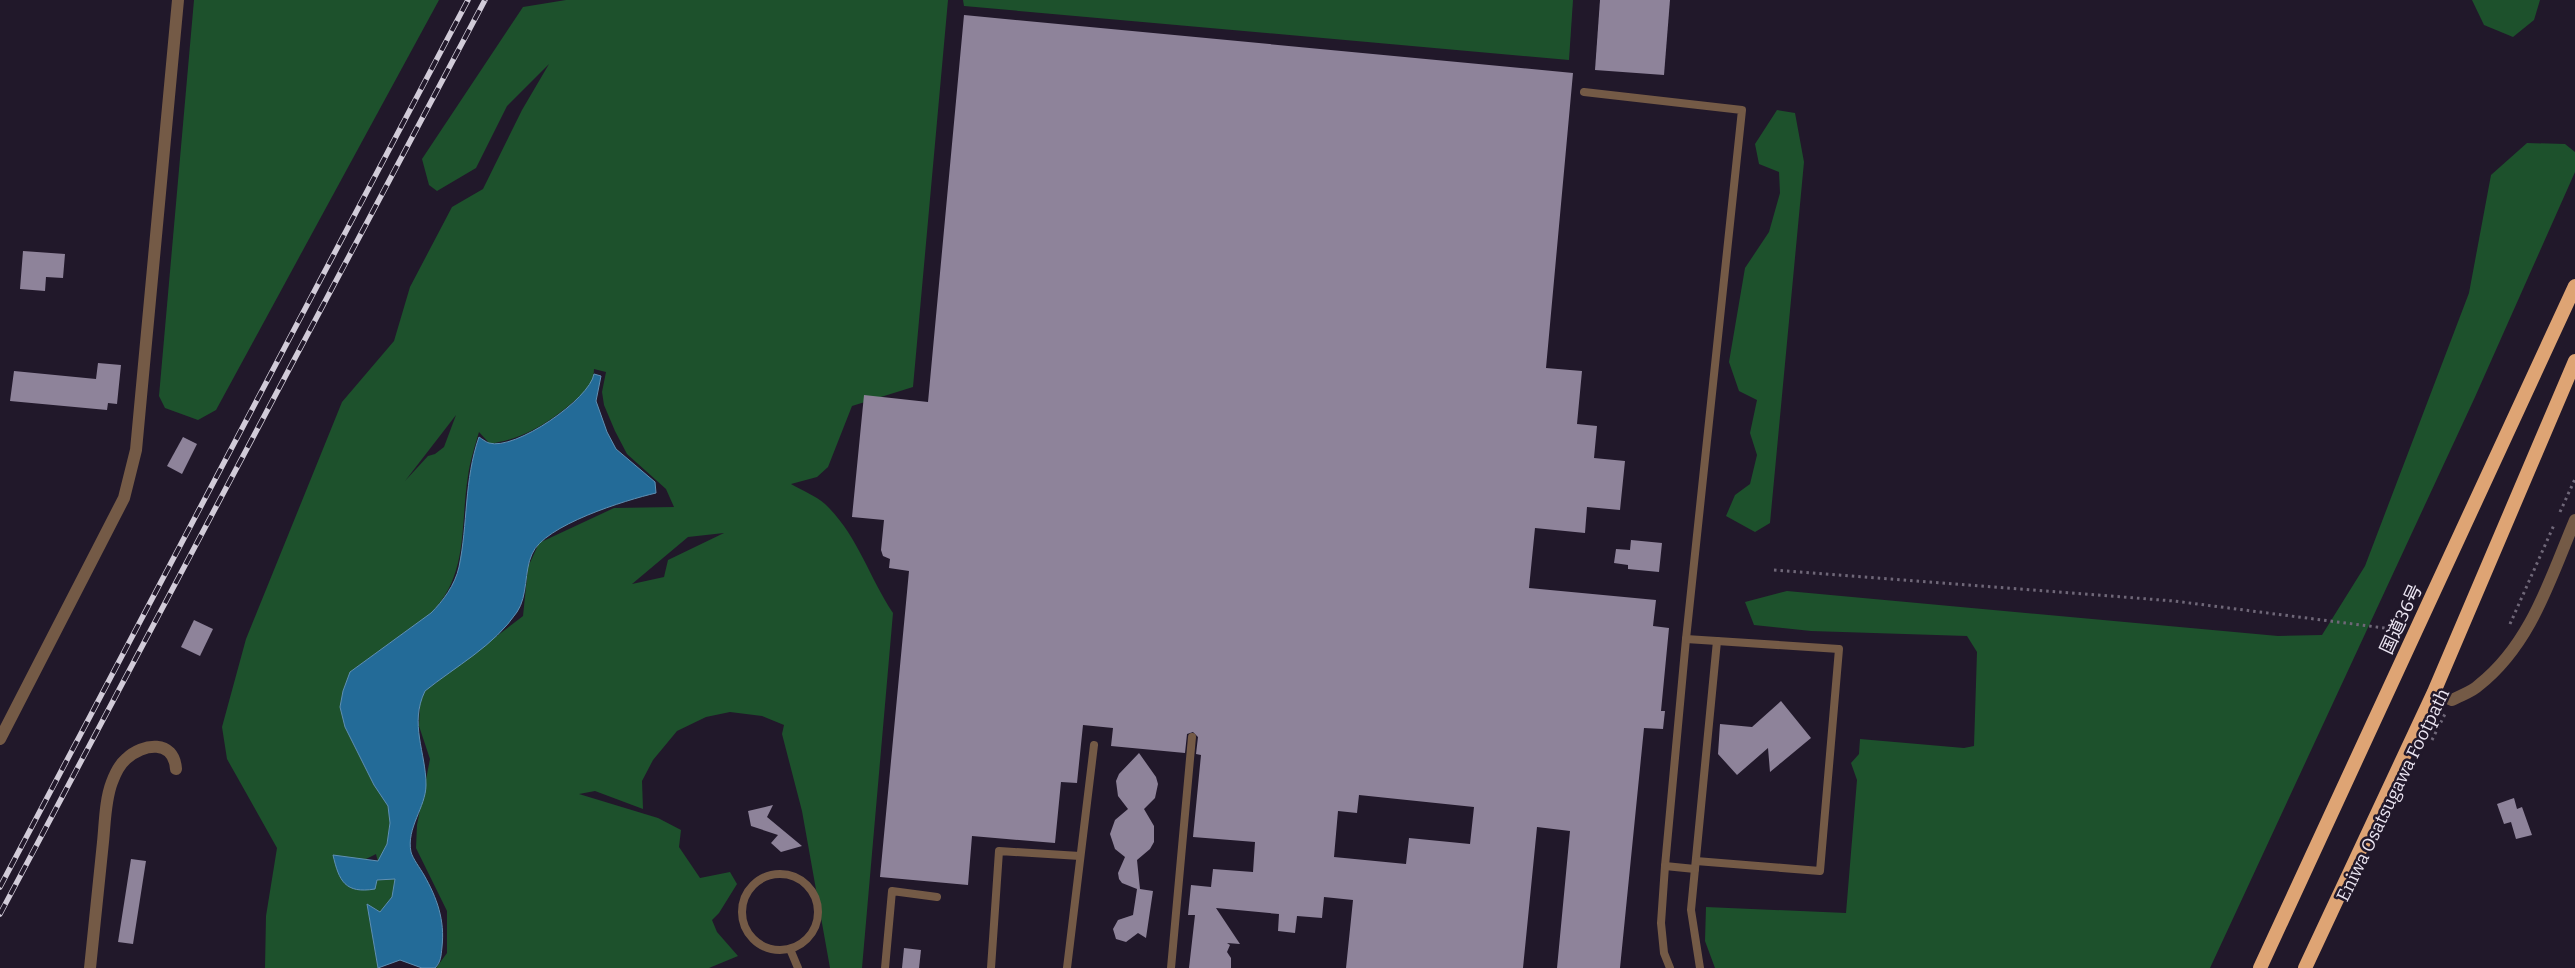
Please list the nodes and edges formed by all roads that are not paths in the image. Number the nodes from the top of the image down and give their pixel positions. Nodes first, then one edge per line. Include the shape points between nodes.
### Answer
1 (178, 0) edge
2 (1584, 92) dead end
3 (2575, 286) edge
4 (2575, 361) edge
5 (2575, 520) edge
6 (1686, 639) junction
7 (1717, 641) junction
8 (2434, 692) junction
9 (1192, 737) dead end
10 (0, 740) edge
11 (1094, 746) dead end
12 (176, 769) dead end
13 (1080, 856) junction
14 (1695, 865) junction
15 (1665, 866) junction
16 (937, 897) dead end
17 (790, 950) junction
18 (90, 968) edge
19 (798, 968) edge
20 (885, 968) edge
21 (991, 968) edge
22 (1067, 968) edge
23 (1170, 968) edge
24 (1670, 968) edge
25 (1700, 968) edge
26 (2260, 968) edge
27 (2305, 968) edge

1 - 10 street via 136,450 124,498
2 - 6 lane via 1742,110
3 - 26 highway, 国道36号
4 - 8 highway
5 - 8 street via 2535,616 2517,646 2479,686 2452,700
6 - 7 lane
6 - 15 lane
7 - 14 lane
7 - 14 lane via 1839,649 1820,871
8 - 27 highway
9 - 23 lane
11 - 13 lane
12 - 18 street via 171,752 161,746 136,751 116,771 108,802
13 - 21 lane via 999,851
13 - 22 lane
14 - 15 lane
14 - 25 lane via 1692,910
15 - 24 lane via 1661,923 1664,953
16 - 20 lane via 892,892
17 - 17 lane via 772,949 756,942 743,921 743,903 751,887 772,874 785,874 803,881 816,896 818,922 812,934
17 - 19 lane

